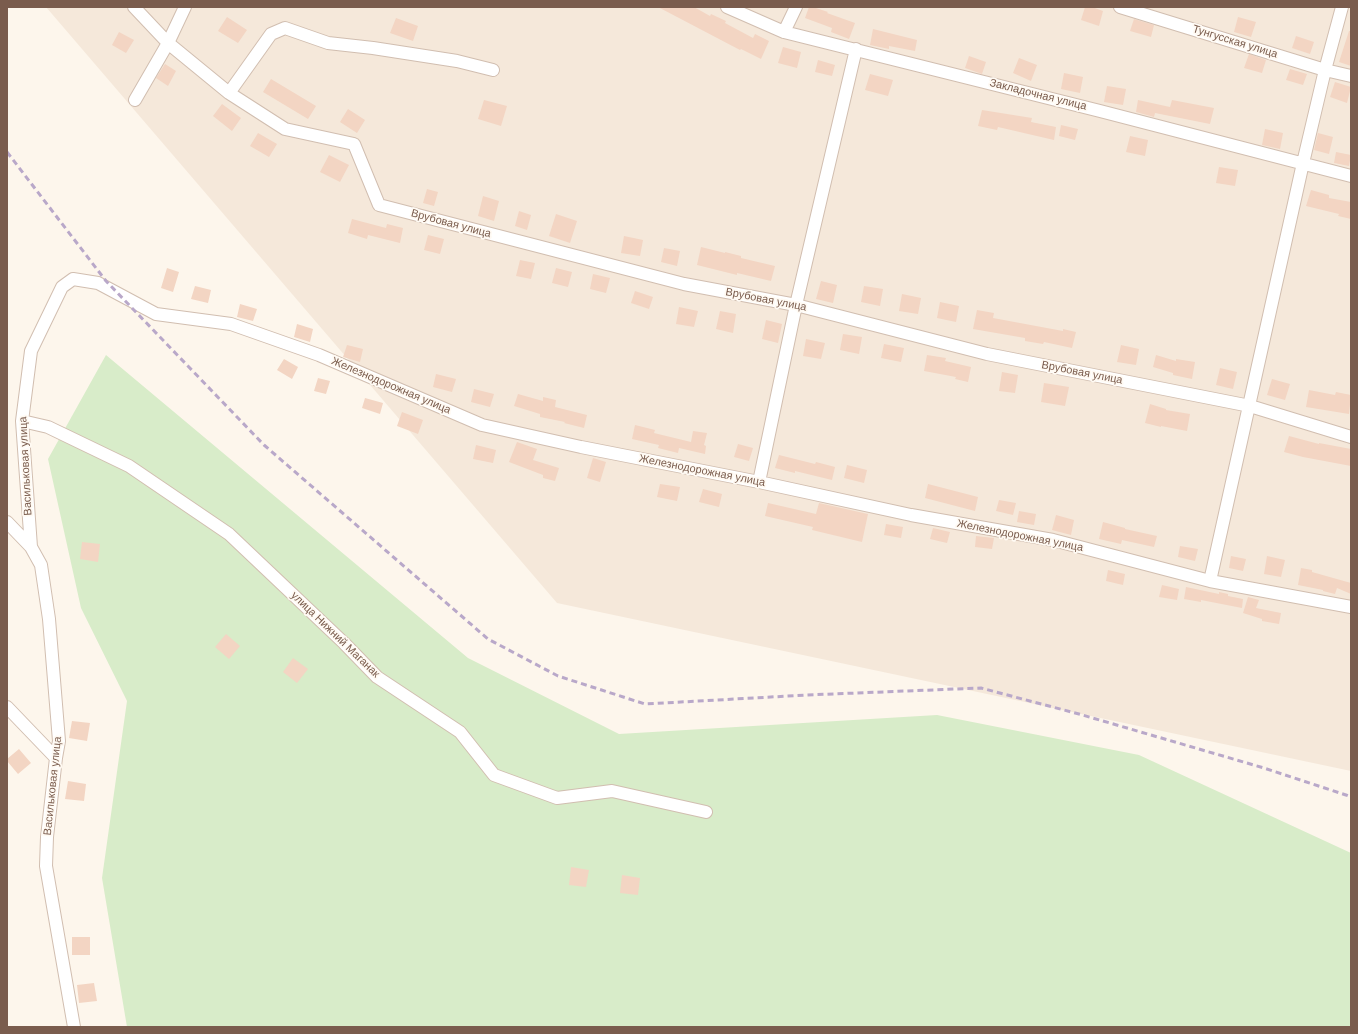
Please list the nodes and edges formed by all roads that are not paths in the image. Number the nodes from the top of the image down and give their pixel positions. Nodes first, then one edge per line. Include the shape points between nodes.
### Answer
1 (134, 7) edge
2 (185, 7) edge
3 (727, 7) edge
4 (796, 7) edge
5 (1120, 7) edge
6 (1342, 7) edge
7 (784, 32) junction
8 (168, 43) junction
9 (856, 49) junction
10 (493, 70) dead end
11 (1325, 70) junction
12 (1351, 76) edge
13 (229, 93) junction
14 (135, 100) dead end
15 (1303, 163) junction
16 (1351, 176) edge
17 (73, 279) joint
18 (796, 305) junction
19 (1250, 406) junction
20 (22, 421) junction
21 (1351, 437) edge
22 (759, 482) junction
23 (7, 522) edge
24 (31, 547) junction
25 (1210, 581) junction
26 (1351, 607) edge
27 (7, 708) edge
28 (56, 758) junction
29 (706, 812) dead end
30 (74, 1027) edge

1 - 8 street, Врубовая улица
2 - 8 street
3 - 7 street, Закладочная улица
4 - 7 street
5 - 11 street, Тунгусская улица
6 - 11 street
7 - 9 street, Закладочная улица
8 - 13 street, Врубовая улица
8 - 14 street
9 - 15 street, Закладочная улица
9 - 18 street
10 - 13 street via 457,61 328,43 285,28 271,34
11 - 12 street, Тунгусская улица
11 - 15 street
13 - 18 street, Врубовая улица via 284,129 354,144 379,205 684,284
15 - 16 street, Закладочная улица
15 - 19 street
17 - 20 street, Васильковая улица via 62,286 31,351
17 - 22 street, Железнодорожная улица via 98,283 156,314 231,324 312,352 482,425
18 - 19 street, Врубовая улица via 987,354
18 - 22 street
19 - 21 street, Врубовая улица
19 - 25 street
20 - 24 street, Васильковая улица
20 - 29 street, улица Нижний Маганак via 48,427 129,466 229,534 377,676 460,732 494,775 557,798 612,791
22 - 25 street, Железнодорожная улица via 1053,540
23 - 24 street, Васильковая улица
24 - 28 street, Васильковая улица via 41,565 49,619 59,741
25 - 26 street, Железнодорожная улица
27 - 28 street
28 - 30 street, Васильковая улица via 46,866

